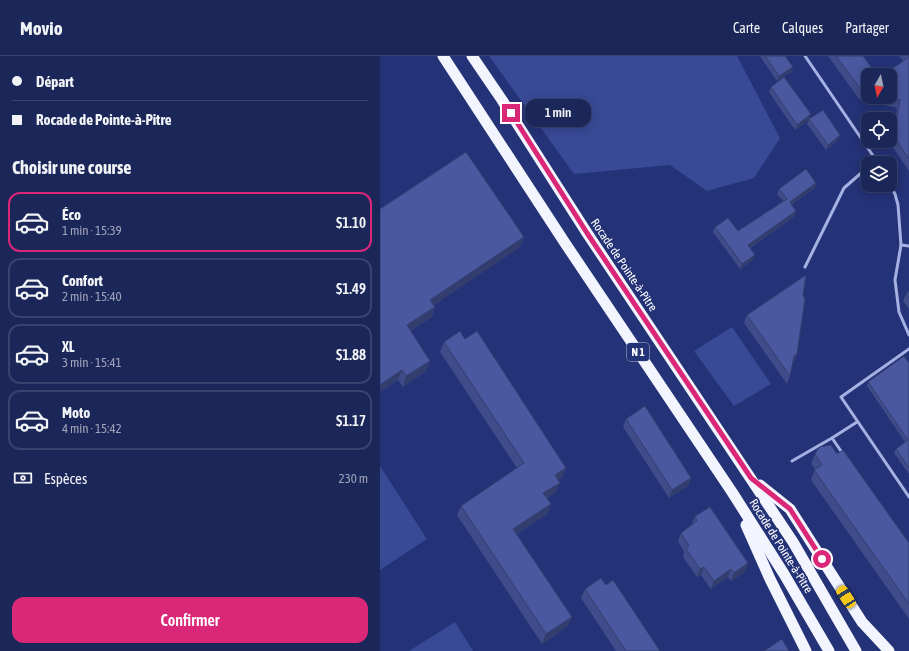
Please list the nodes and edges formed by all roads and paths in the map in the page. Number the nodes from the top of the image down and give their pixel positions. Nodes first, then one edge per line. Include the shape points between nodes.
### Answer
1 (443, 56) edge
2 (472, 56) edge
3 (806, 56) edge
4 (874, 156) edge
5 (861, 173) edge
6 (894, 192) edge
7 (901, 245) junction
8 (909, 246) edge
9 (805, 267) dead end
10 (909, 335) edge
11 (909, 349) edge
12 (857, 422) junction
13 (832, 438) junction
14 (844, 457) edge
15 (792, 461) dead end
16 (751, 478) junction
17 (732, 492) junction
18 (909, 497) edge
19 (806, 651) edge
20 (828, 651) edge
21 (856, 651) edge
22 (889, 651) edge

1 - 17 highway, Rocade de Pointe-à-Pitre / N 1
2 - 16 highway, Rocade de Pointe-à-Pitre / N 1
3 - 4 lane
5 - 9 lane via 844,188
6 - 7 lane via 898,205
7 - 8 lane
7 - 10 lane via 895,280 899,312
11 - 12 lane via 842,397
12 - 13 lane
12 - 18 lane
13 - 14 lane
13 - 15 lane
16 - 21 highway, Rocade de Pointe-à-Pitre / N 1 via 793,542
16 - 22 highway via 790,509 862,622
17 - 19 highway via 770,579
17 - 20 highway, Rocade de Pointe-à-Pitre / N 1 via 784,574

